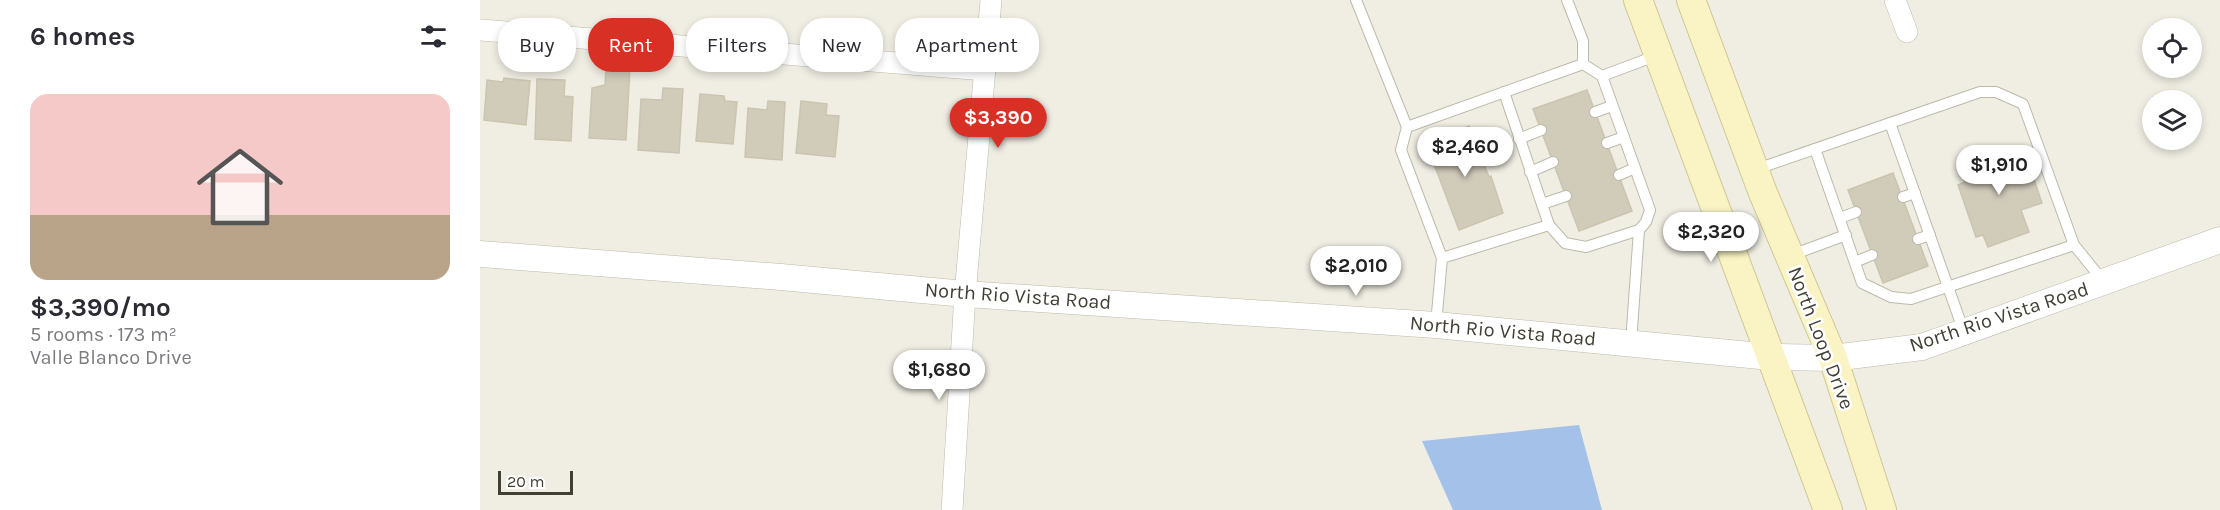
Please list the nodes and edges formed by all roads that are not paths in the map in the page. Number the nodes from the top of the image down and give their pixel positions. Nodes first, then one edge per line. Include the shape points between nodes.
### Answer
1 (991, 0) edge
2 (1356, 0) edge
3 (1567, 0) edge
4 (1638, 0) edge
5 (1691, 0) edge
6 (1895, 0) edge
7 (990, 18) edge
8 (480, 30) edge
9 (1907, 32) dead end
10 (1658, 55) junction
11 (895, 63) edge
12 (1583, 64) junction
13 (986, 72) edge
14 (1602, 76) junction
15 (1504, 92) junction
16 (1612, 105) junction
17 (1595, 112) dead end
18 (1890, 123) junction
19 (1407, 127) junction
20 (1541, 130) dead end
21 (1624, 137) junction
22 (1519, 139) junction
23 (1606, 142) dead end
24 (1815, 149) junction
25 (1553, 162) dead end
26 (1635, 168) junction
27 (1754, 170) junction
28 (1530, 172) junction
29 (1619, 175) dead end
30 (1915, 193) junction
31 (1566, 196) dead end
32 (1902, 197) dead end
33 (1542, 204) junction
34 (1856, 212) dead end
35 (1840, 218) junction
36 (1549, 225) junction
37 (1639, 230) junction
38 (1846, 235) junction
39 (1930, 235) junction
40 (1918, 239) dead end
41 (2220, 240) edge
42 (2074, 245) junction
43 (480, 254) edge
44 (1872, 255) dead end
45 (1789, 256) junction
46 (1442, 258) junction
47 (1855, 262) junction
48 (2103, 282) junction
49 (1948, 287) junction
50 (965, 294) junction
51 (1436, 325) junction
52 (1964, 332) junction
53 (1631, 343) junction
54 (1771, 357) junction
55 (1833, 358) junction
56 (952, 510) edge
57 (1828, 510) edge
58 (1882, 510) edge

1 - 7 street
2 - 19 lane
3 - 12 lane via 1583,41
4 - 10 main road
5 - 27 main road, North Loop Drive
6 - 9 street
8 - 11 street
10 - 14 lane
10 - 54 main road
12 - 14 lane
12 - 15 lane
13 - 50 street
14 - 16 lane
15 - 19 lane
15 - 22 lane
16 - 17 lane
16 - 21 lane
18 - 24 lane
18 - 30 lane
18 - 42 lane via 1980,92 1996,92 2023,104
19 - 46 lane via 1401,150
20 - 22 lane
21 - 23 lane
21 - 26 lane
22 - 28 lane
24 - 27 lane
24 - 35 lane
25 - 28 lane
26 - 29 lane
26 - 37 lane via 1650,210
27 - 45 main road, North Loop Drive
28 - 33 lane
30 - 32 lane
30 - 39 lane
31 - 33 lane
33 - 36 lane
34 - 35 lane
35 - 38 lane
36 - 37 lane via 1565,243 1586,247
36 - 46 lane
37 - 53 lane
38 - 45 lane
38 - 47 lane
39 - 40 lane
39 - 49 lane
41 - 48 street, North Rio Vista Road
42 - 48 lane
42 - 49 lane
43 - 50 street, North Rio Vista Road
44 - 47 lane
45 - 55 main road, North Loop Drive
46 - 51 lane
47 - 49 lane via 1862,283 1891,297 1911,299
48 - 52 street, North Rio Vista Road
49 - 52 lane
50 - 51 street, North Rio Vista Road
50 - 56 street
51 - 53 street, North Rio Vista Road
52 - 55 street, North Rio Vista Road via 1922,347
53 - 54 street, North Rio Vista Road
54 - 55 street, North Rio Vista Road
54 - 57 main road
55 - 58 main road, North Loop Drive

